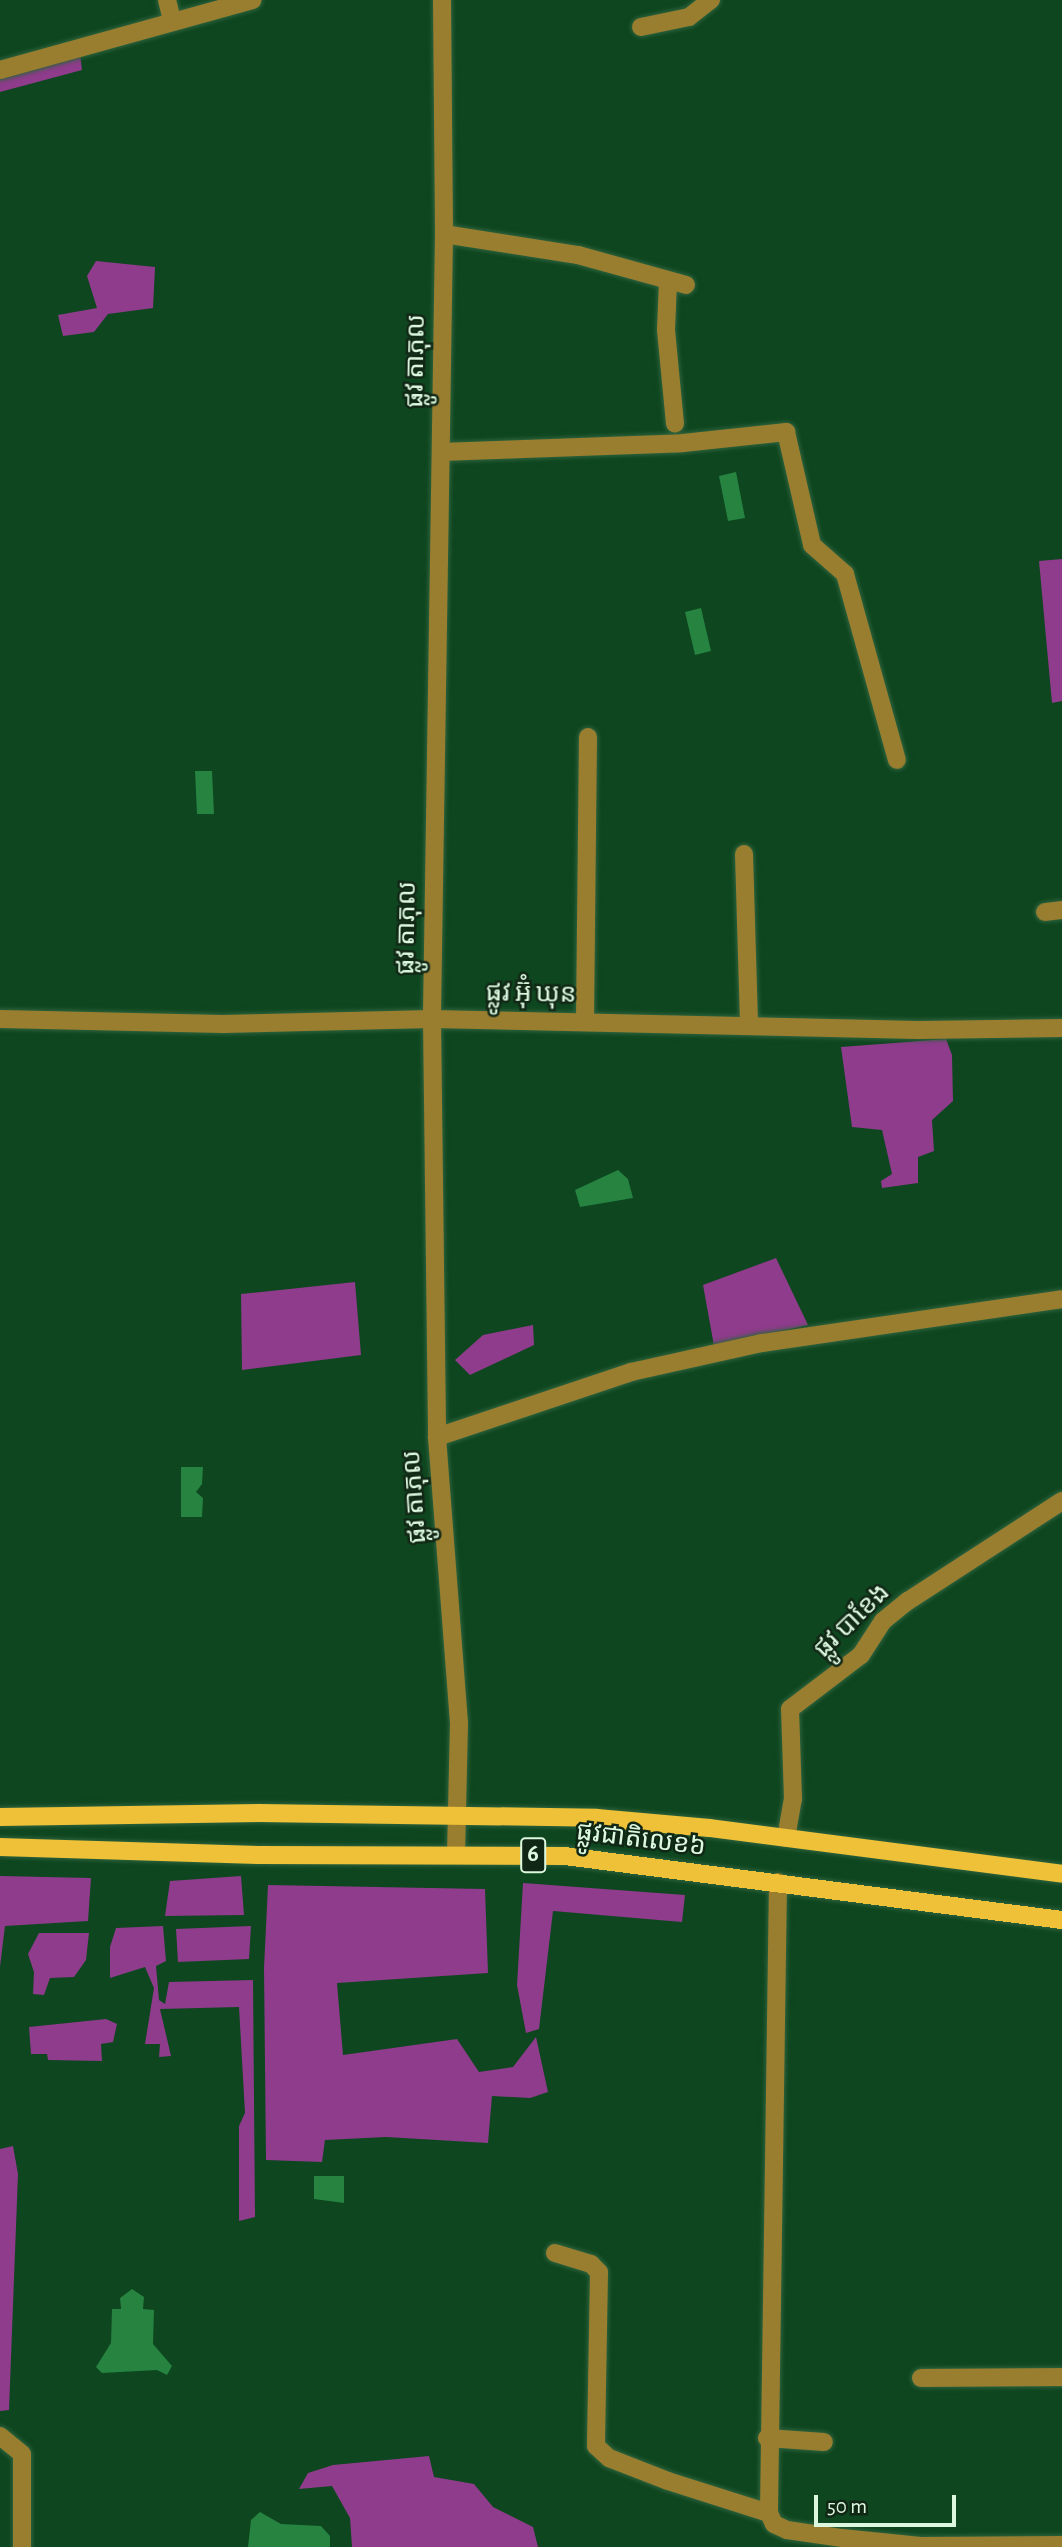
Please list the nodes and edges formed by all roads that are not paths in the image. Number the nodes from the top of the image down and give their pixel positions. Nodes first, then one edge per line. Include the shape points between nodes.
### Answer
1 (167, 0) edge
2 (252, 0) edge
3 (442, 0) edge
4 (711, 0) edge
5 (172, 20) junction
6 (641, 27) dead end
7 (0, 70) edge
8 (444, 234) junction
9 (676, 424) dead end
10 (440, 452) junction
11 (588, 737) dead end
12 (897, 760) dead end
13 (744, 854) dead end
14 (432, 1019) junction
15 (0, 1020) edge
16 (585, 1021) junction
17 (748, 1026) junction
18 (1062, 1028) edge
19 (1062, 1299) edge
20 (437, 1437) junction
21 (1062, 1501) edge
22 (458, 1814) junction
23 (0, 1817) edge
24 (786, 1838) junction
25 (0, 1847) edge
26 (456, 1855) junction
27 (1062, 1874) edge
28 (778, 1882) junction
29 (1062, 1920) edge
30 (555, 2253) dead end
31 (1062, 2377) edge
32 (921, 2378) dead end
33 (0, 2436) edge
34 (767, 2438) junction
35 (824, 2442) dead end
36 (769, 2513) junction
37 (1062, 2545) edge
38 (22, 2547) edge

1 - 5 street
2 - 5 street
3 - 8 street, ផ្លូវ តាភុល
4 - 6 street via 690,16
5 - 7 street
8 - 9 street via 579,255 677,283 666,330
8 - 10 street, ផ្លូវ តាភុល
10 - 12 street via 683,443 782,430 812,545 840,568 848,581
10 - 14 street, ផ្លូវ តាភុល
11 - 16 street
13 - 17 street
14 - 15 street, ផ្លូវ អ៊ុំ ឃុន via 223,1024
14 - 16 street, ផ្លូវ អ៊ុំ ឃុន
14 - 20 street, ផ្លូវ តាភុល
16 - 17 street, ផ្លូវ អ៊ុំ ឃុន
17 - 18 street, ផ្លូវ អ៊ុំ ឃុន
19 - 20 street via 762,1343 631,1371
20 - 22 street, ផ្លូវ តាភុល via 459,1723
21 - 24 street, ផ្លូវ បាខែង via 908,1601 883,1621 861,1655 790,1709 793,1799
22 - 23 main road, ផ្លូវជាតិលេខ៦ / 6
22 - 24 main road, ផ្លូវជាតិលេខ៦ / 6 via 662,1822
22 - 26 street, ផ្លូវ តាភុល
24 - 27 main road, ផ្លូវជាតិលេខ៦ / 6
25 - 26 main road, ផ្លូវជាតិលេខ៦ / 6
26 - 28 main road, ផ្លូវជាតិលេខ៦ / 6 via 565,1856
28 - 29 main road, ផ្លូវជាតិលេខ៦ / 6
28 - 34 street
30 - 36 street via 591,2264 599,2272 596,2446 609,2458 668,2482
31 - 32 street
33 - 38 street via 22,2454
34 - 35 street
34 - 36 street
36 - 37 street via 774,2524 787,2530 842,2538 921,2546

